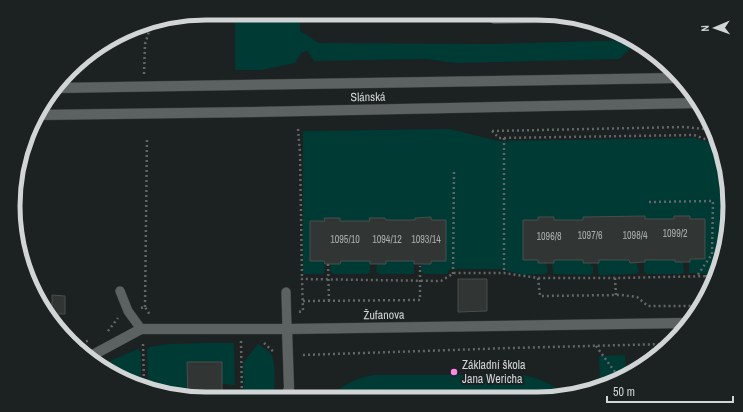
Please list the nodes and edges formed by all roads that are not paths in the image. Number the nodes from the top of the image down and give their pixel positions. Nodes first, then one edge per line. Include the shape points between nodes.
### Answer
1 (673, 78) edge
2 (62, 88) edge
3 (692, 103) edge
4 (44, 115) edge
5 (120, 291) dead end
6 (286, 292) dead end
7 (682, 323) edge
8 (286, 329) junction
9 (141, 330) junction
10 (94, 355) edge
11 (288, 392) edge

1 - 2 main road, Slánská
3 - 4 main road, Slánská
5 - 9 lane
6 - 8 lane
7 - 8 main road, Žufanova
8 - 9 main road, Žufanova
8 - 11 main road
9 - 10 main road, Žufanova

